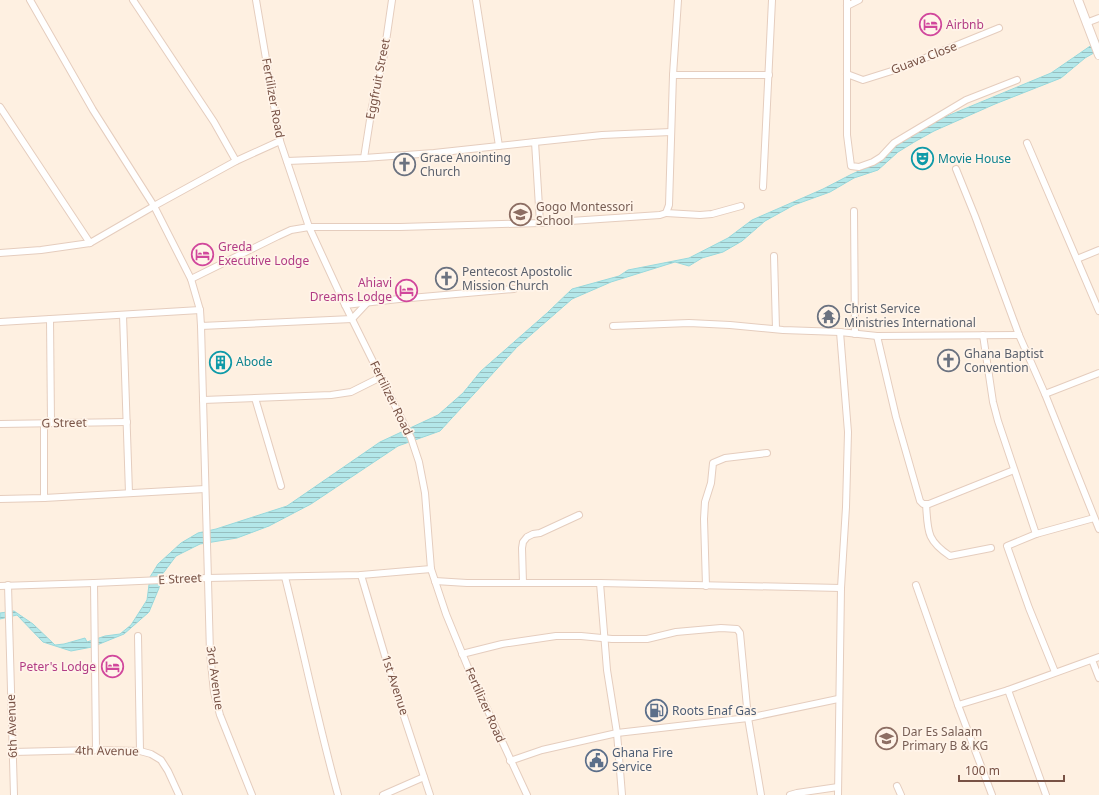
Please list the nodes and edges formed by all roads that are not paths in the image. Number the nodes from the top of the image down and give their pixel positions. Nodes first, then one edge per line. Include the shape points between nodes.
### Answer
1 (30, 0) edge
2 (133, 0) edge
3 (256, 0) edge
4 (392, 0) edge
5 (476, 0) edge
6 (678, 0) edge
7 (772, 0) edge
8 (859, 0) edge
9 (1078, 0) edge
10 (847, 3) edge
11 (1099, 18) edge
12 (1086, 23) junction
13 (999, 28) dead end
14 (1099, 55) edge
15 (847, 74) junction
16 (673, 75) junction
17 (769, 75) junction
18 (1017, 80) dead end
19 (0, 107) edge
20 (671, 132) junction
21 (280, 140) junction
22 (535, 142) junction
23 (1027, 143) dead end
24 (499, 146) junction
25 (364, 158) junction
26 (236, 161) junction
27 (287, 161) junction
28 (956, 169) dead end
29 (763, 187) dead end
30 (154, 206) junction
31 (741, 206) dead end
32 (854, 211) dead end
33 (666, 213) junction
34 (540, 223) junction
35 (309, 226) junction
36 (90, 243) junction
37 (1099, 250) edge
38 (0, 254) edge
39 (774, 256) dead end
40 (1077, 259) junction
41 (191, 279) junction
42 (514, 289) dead end
43 (367, 303) junction
44 (345, 305) junction
45 (200, 310) junction
46 (1099, 311) edge
47 (124, 315) junction
48 (50, 319) junction
49 (352, 319) junction
50 (0, 322) edge
51 (201, 326) junction
52 (613, 326) dead end
53 (776, 329) junction
54 (840, 332) junction
55 (855, 334) junction
56 (983, 335) junction
57 (1019, 335) junction
58 (877, 336) junction
59 (1099, 373) edge
60 (381, 377) junction
61 (1045, 394) junction
62 (255, 398) junction
63 (203, 400) junction
64 (127, 422) junction
65 (0, 424) edge
66 (44, 424) junction
67 (51, 424) junction
68 (767, 453) dead end
69 (1014, 470) junction
70 (281, 486) dead end
71 (205, 490) junction
72 (129, 493) junction
73 (44, 498) junction
74 (0, 499) edge
75 (926, 504) junction
76 (579, 515) dead end
77 (1094, 518) junction
78 (1099, 529) edge
79 (1036, 534) junction
80 (991, 548) dead end
81 (431, 568) junction
82 (361, 575) junction
83 (285, 577) junction
84 (207, 578) junction
85 (435, 581) junction
86 (94, 583) junction
87 (523, 583) junction
88 (600, 583) junction
89 (8, 585) junction
90 (916, 585) dead end
91 (0, 586) edge
92 (706, 586) junction
93 (841, 588) junction
94 (138, 636) dead end
95 (605, 639) junction
96 (462, 654) junction
97 (1099, 657) edge
98 (1092, 660) junction
99 (1055, 672) junction
100 (1099, 678) edge
101 (1008, 690) junction
102 (838, 700) junction
103 (958, 705) junction
104 (748, 718) junction
105 (617, 733) junction
106 (96, 750) junction
107 (140, 751) junction
108 (13, 752) junction
109 (510, 761) junction
110 (424, 777) junction
111 (897, 786) dead end
112 (838, 788) junction
113 (14, 795) edge
114 (179, 795) edge
115 (252, 795) edge
116 (338, 795) edge
117 (383, 795) edge
118 (430, 795) edge
119 (527, 795) edge
120 (622, 795) edge
121 (761, 795) edge
122 (790, 795) edge
123 (838, 795) edge
124 (901, 795) edge
125 (992, 795) edge
126 (1046, 795) edge

1 - 30 street, 3rd Avenue via 93,110
2 - 26 street via 214,122
3 - 21 street, Fertilizer Road
4 - 25 street, Eggfruit Street
5 - 24 street
6 - 16 street
7 - 17 street
8 - 10 street
9 - 12 street
10 - 15 street
11 - 12 street
12 - 14 street
13 - 15 street, Guava Close via 898,69 863,80
15 - 18 street via 849,160 851,166 859,167 881,157 894,143 966,100
16 - 17 street
16 - 20 street
17 - 29 street
19 - 36 street
20 - 22 street via 602,135
20 - 33 street via 669,205
21 - 26 street
21 - 27 street, Fertilizer Road
22 - 24 street
22 - 34 street
23 - 40 street
24 - 25 street
25 - 27 street
26 - 30 street
27 - 35 street, Fertilizer Road
28 - 57 street
30 - 36 street
30 - 41 street, 3rd Avenue
31 - 33 street via 712,214
32 - 55 street
33 - 34 street
34 - 35 street via 400,227
35 - 41 street via 291,230
35 - 44 street, Fertilizer Road
36 - 38 street
37 - 40 street
39 - 53 street
40 - 46 street
41 - 45 street, 3rd Avenue
42 - 43 street
43 - 44 street
43 - 49 street
44 - 49 street, Fertilizer Road
45 - 47 street
45 - 51 street, 3rd Avenue
47 - 48 street
47 - 64 street
48 - 50 street
48 - 67 street
49 - 51 street
49 - 60 street, Fertilizer Road
51 - 63 street, 3rd Avenue
52 - 53 street via 689,323
53 - 54 street
54 - 55 street
54 - 93 street via 848,432
55 - 58 street
56 - 57 street
56 - 58 street
56 - 69 street via 993,402
57 - 61 street
58 - 75 street via 896,417 920,501
59 - 61 street
60 - 62 street via 351,392
60 - 81 street, Fertilizer Road via 412,438 420,462
61 - 77 street
62 - 63 street
62 - 70 street
63 - 71 street, 3rd Avenue
64 - 67 street, G Street
64 - 72 street
65 - 66 street, G Street
66 - 67 street, G Street
66 - 73 street
68 - 92 street via 725,458 713,463 704,519
69 - 75 street
69 - 79 street
71 - 72 street
71 - 84 street, 3rd Avenue
72 - 73 street
73 - 74 street
75 - 80 street via 931,540 938,548 950,556
76 - 87 street via 527,537 522,548
77 - 78 street
77 - 79 street
79 - 99 street via 1007,546
81 - 82 street, E Street
81 - 85 street, Fertilizer Road
82 - 83 street, E Street
82 - 110 street, 1st Avenue
83 - 84 street, E Street
83 - 116 street
84 - 86 street, E Street
84 - 115 street, 3rd Avenue via 214,692 220,715
85 - 87 street
85 - 96 street, Fertilizer Road
86 - 89 street, E Street
86 - 106 street
87 - 88 street
88 - 92 street
88 - 95 street
89 - 91 street, E Street
89 - 108 street, 6th Avenue
90 - 103 street
92 - 93 street
93 - 102 street
94 - 107 street
95 - 96 street via 556,636 502,644
95 - 104 street via 648,639 676,632 737,629 740,633
95 - 105 street
96 - 109 street, Fertilizer Road
97 - 98 street
98 - 99 street
98 - 100 street
99 - 101 street
101 - 103 street
101 - 126 street
102 - 104 street
102 - 112 street
103 - 125 street
104 - 105 street
104 - 121 street
105 - 109 street via 542,750
105 - 120 street
106 - 107 street, 4th Avenue
106 - 108 street, 4th Avenue
107 - 114 street, 4th Avenue via 161,760
108 - 113 street, 6th Avenue
109 - 119 street, Fertilizer Road
110 - 117 street
110 - 118 street, 1st Avenue
111 - 124 street
112 - 122 street
112 - 123 street

